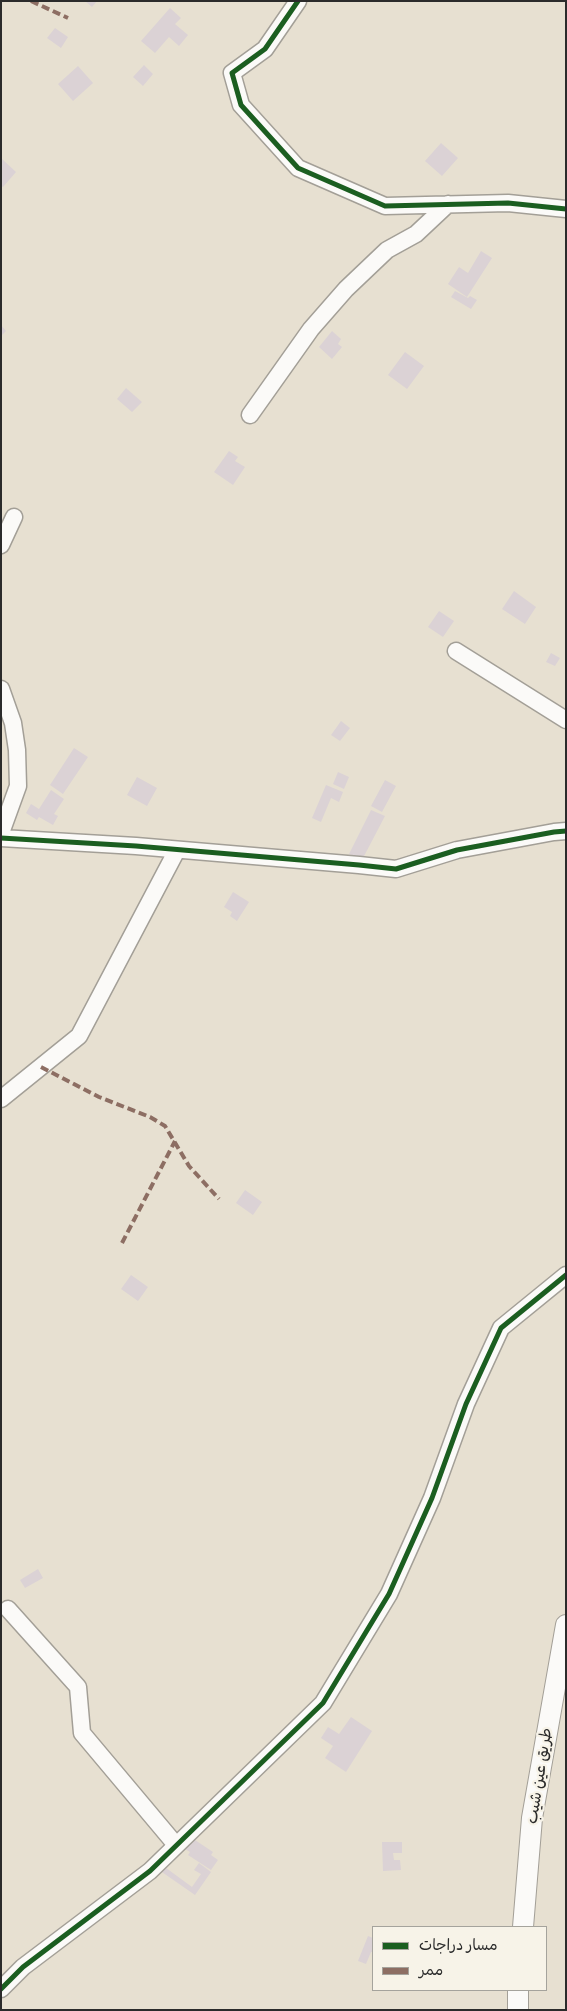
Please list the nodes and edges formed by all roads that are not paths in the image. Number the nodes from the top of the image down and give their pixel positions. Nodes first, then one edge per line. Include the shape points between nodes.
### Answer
1 (298, 1) edge
2 (448, 204) junction
3 (566, 209) edge
4 (250, 415) dead end
5 (14, 518) dead end
6 (1, 545) edge
7 (456, 650) dead end
8 (1, 689) edge
9 (566, 720) edge
10 (1, 832) edge
11 (566, 832) edge
12 (1, 838) edge
13 (177, 850) junction
14 (1, 1100) edge
15 (566, 1275) edge
16 (8, 1609) dead end
17 (566, 1625) edge
18 (176, 1846) junction
19 (523, 1926) edge
20 (1, 1989) edge
21 (518, 1991) edge
22 (518, 2010) edge

1 - 2 street via 265,49 232,73 241,105 298,168 385,206
2 - 3 street via 508,202
2 - 4 street via 416,234 387,250 346,289 311,329
5 - 6 street
7 - 9 street
8 - 10 street via 13,723 18,786
11 - 13 street via 457,850 396,870
12 - 13 street
13 - 14 street via 79,1036
15 - 18 street via 501,1328 466,1404 432,1498 389,1594 323,1703
16 - 18 street via 78,1687 82,1733
17 - 19 main road, طريق عين شيب via 532,1818
18 - 20 street via 150,1870 23,1967
21 - 22 main road

